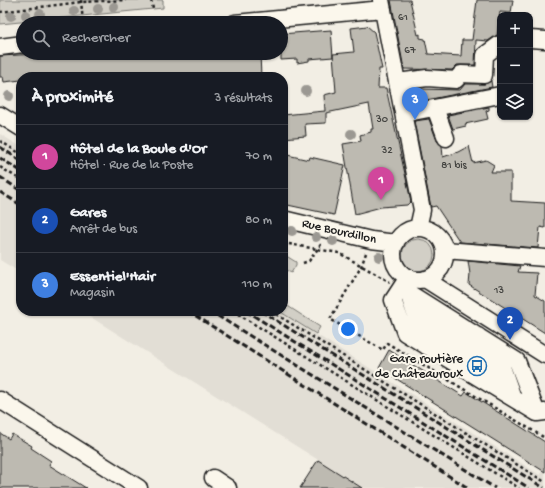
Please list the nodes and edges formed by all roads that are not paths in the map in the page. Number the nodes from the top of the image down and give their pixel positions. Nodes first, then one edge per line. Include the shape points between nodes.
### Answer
1 (382, 5) edge
2 (288, 17) edge
3 (533, 38) edge
4 (545, 40) edge
5 (16, 45) edge
6 (0, 46) edge
7 (497, 46) edge
8 (398, 82) junction
9 (497, 96) edge
10 (435, 108) junction
11 (408, 113) dead end
12 (0, 115) edge
13 (16, 125) edge
14 (446, 138) dead end
15 (288, 220) edge
16 (418, 228) junction
17 (396, 243) junction
18 (444, 250) junction
19 (545, 258) edge
20 (440, 269) junction
21 (425, 279) junction
22 (406, 286) junction
23 (427, 305) junction
24 (444, 315) junction
25 (460, 326) junction
26 (478, 336) junction
27 (545, 346) edge
28 (495, 348) junction
29 (545, 355) edge
30 (442, 356) junction
31 (462, 367) junction
32 (478, 377) junction
33 (496, 388) junction
34 (513, 398) junction
35 (0, 400) edge
36 (541, 413) edge
37 (213, 478) dead end
38 (139, 488) edge
39 (228, 488) edge

1 - 2 street
1 - 8 street
3 - 4 street
5 - 6 street
7 - 8 street via 485,55 484,75 461,74 456,80 427,78
8 - 16 street via 422,210
9 - 10 street
10 - 11 street
10 - 14 street
12 - 13 street
15 - 17 street, Rue Bourdillon via 371,240
16 - 17 street via 404,233
16 - 18 street via 435,234
17 - 22 street via 393,253 395,263
18 - 19 street
18 - 20 street via 444,260
20 - 21 street
20 - 27 street via 462,294
21 - 22 street via 416,280
21 - 29 street
22 - 23 street
22 - 30 street via 393,300 405,333
23 - 24 street
23 - 30 street
24 - 25 street
24 - 31 street
25 - 26 street
25 - 32 street
26 - 28 street
26 - 33 street
28 - 34 street
28 - 36 street via 517,361
30 - 31 street
31 - 32 street
32 - 33 street
33 - 34 street
34 - 36 street
35 - 38 street
37 - 39 street

